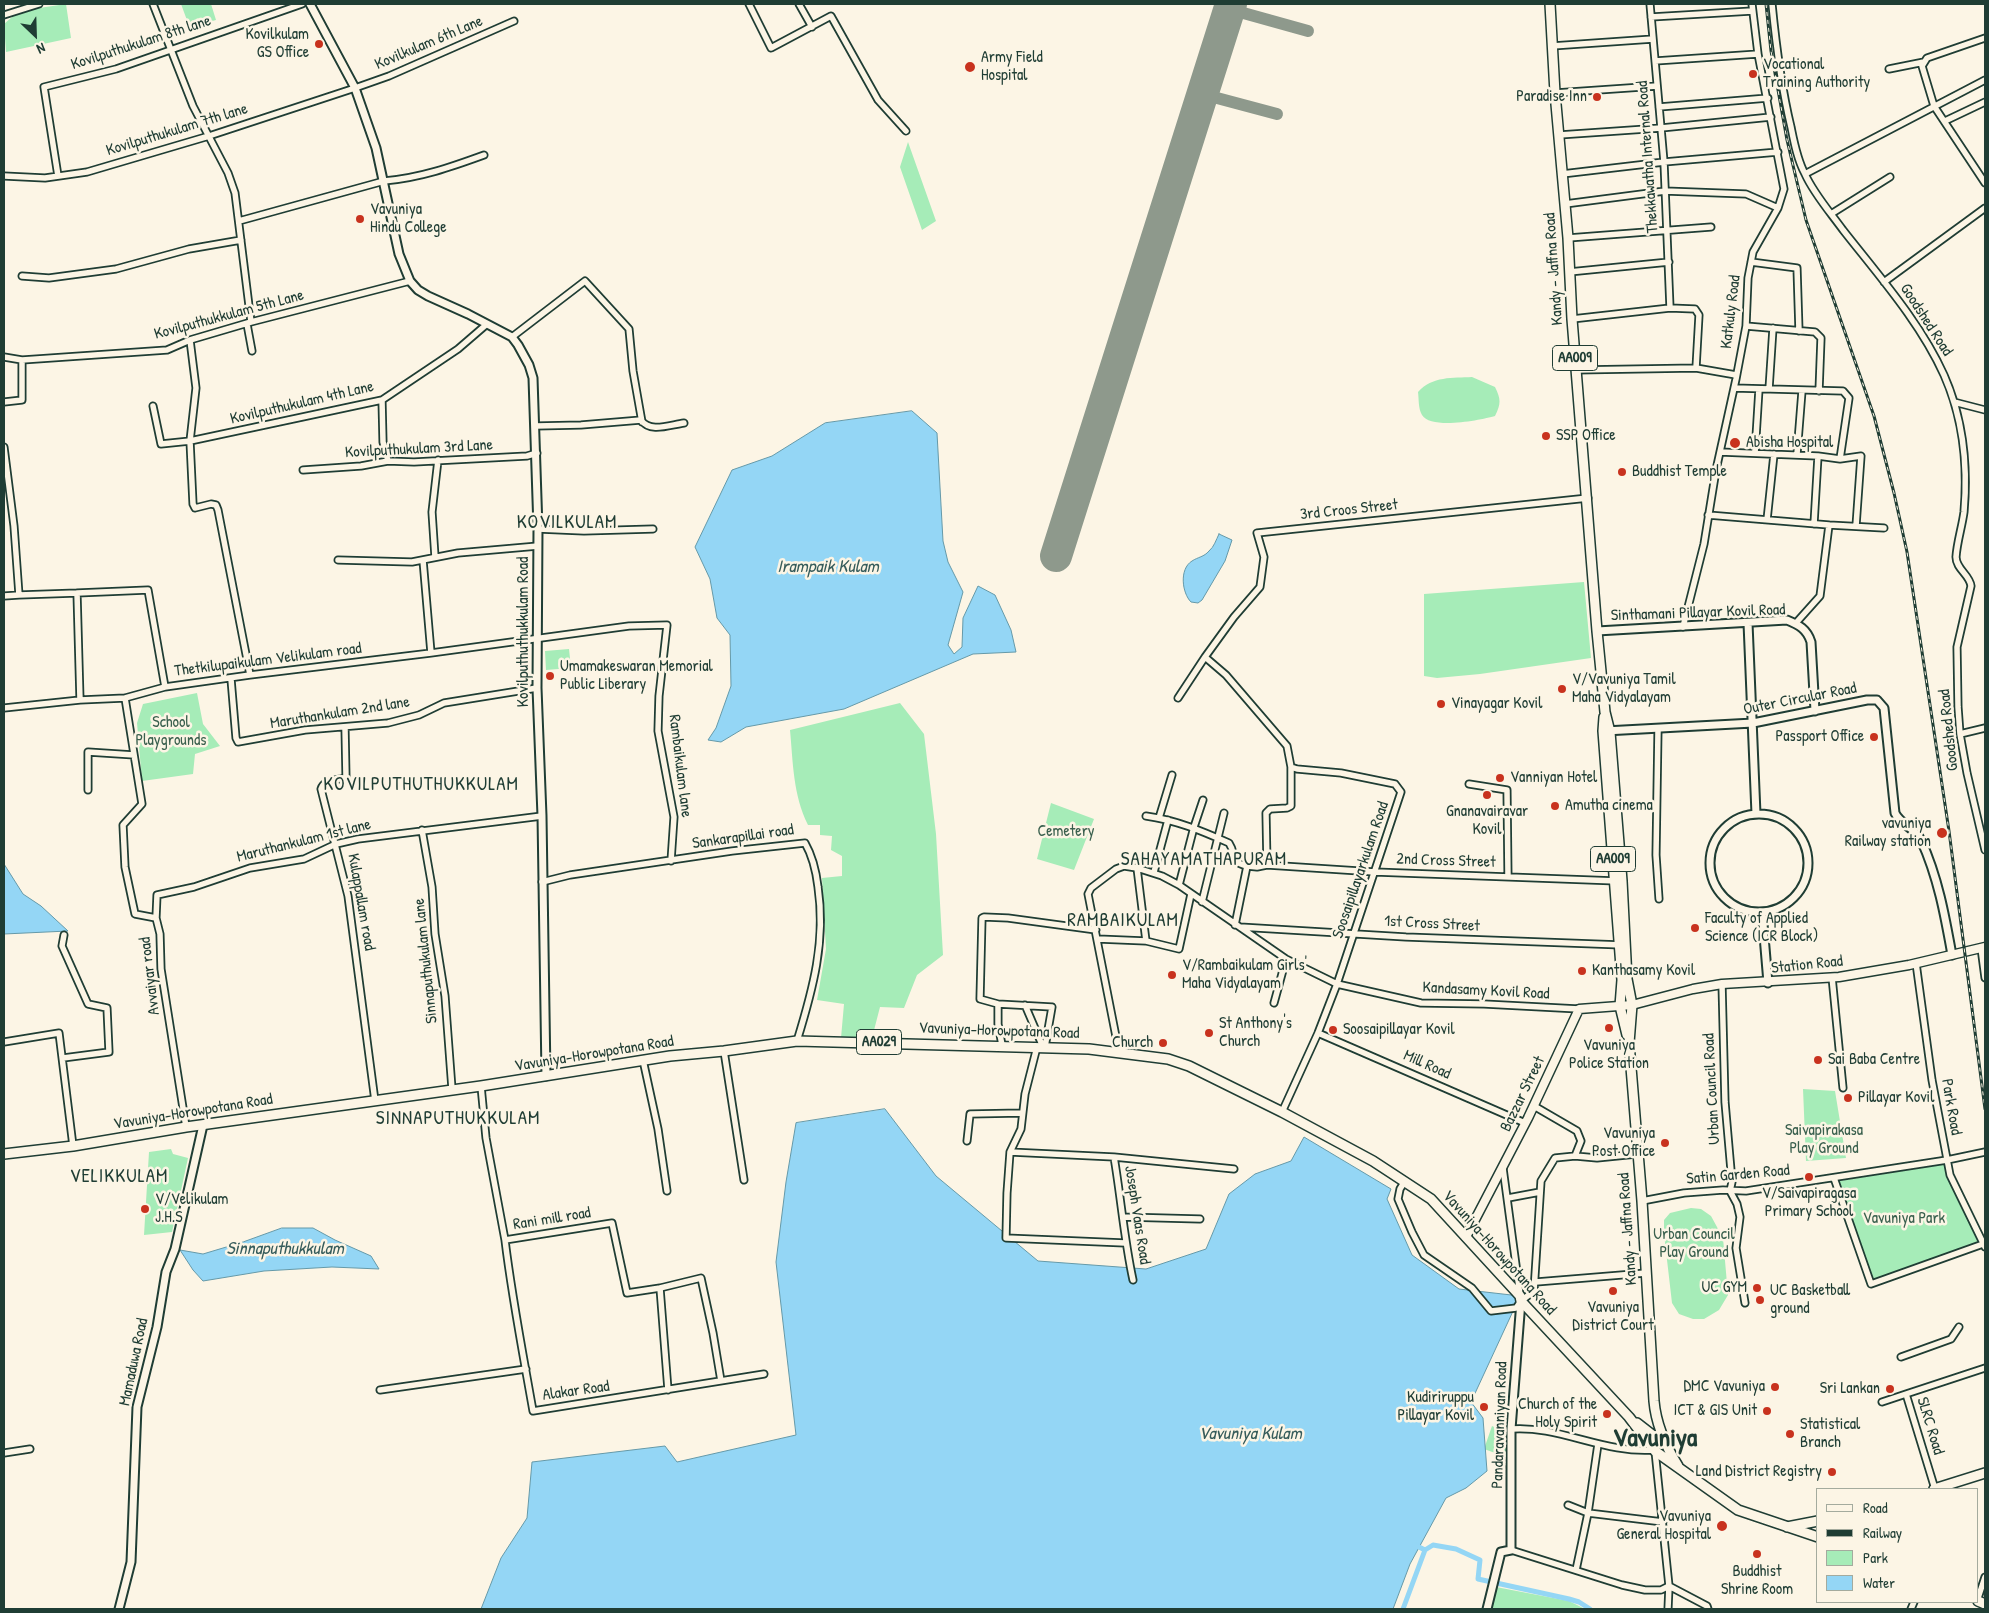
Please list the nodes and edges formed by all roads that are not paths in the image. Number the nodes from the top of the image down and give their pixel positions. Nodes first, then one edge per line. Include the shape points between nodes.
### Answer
1 (40, 4) edge
2 (153, 4) edge
3 (302, 4) edge
4 (310, 4) edge
5 (749, 4) edge
6 (799, 4) edge
7 (1550, 4) edge
8 (1650, 4) edge
9 (1752, 4) edge
10 (1772, 4) edge
11 (1752, 11) junction
12 (4, 14) edge
13 (1651, 17) junction
14 (514, 21) dead end
15 (812, 27) junction
16 (1985, 38) edge
17 (1653, 39) junction
18 (1552, 46) junction
19 (170, 49) junction
20 (1758, 54) junction
21 (1655, 61) junction
22 (1924, 62) junction
23 (1889, 69) dead end
24 (1985, 80) edge
25 (1657, 86) junction
26 (355, 88) junction
27 (1555, 93) junction
28 (1768, 98) junction
29 (1985, 103) edge
30 (1934, 106) junction
31 (1659, 107) junction
32 (1771, 116) junction
33 (1946, 122) junction
34 (1661, 128) junction
35 (906, 131) dead end
36 (1559, 135) junction
37 (210, 136) junction
38 (1778, 152) junction
39 (484, 156) dead end
40 (1664, 162) junction
41 (1562, 174) junction
42 (1805, 174) junction
43 (4, 176) edge
44 (58, 176) junction
45 (1890, 177) dead end
46 (384, 181) junction
47 (1985, 183) edge
48 (1665, 191) junction
49 (1565, 204) junction
50 (1778, 208) junction
51 (1985, 208) edge
52 (1831, 214) junction
53 (239, 220) junction
54 (1711, 227) dead end
55 (1667, 229) junction
56 (1568, 238) junction
57 (241, 240) junction
58 (1669, 262) junction
59 (1751, 262) junction
60 (1570, 272) junction
61 (22, 276) dead end
62 (410, 281) junction
63 (1884, 282) junction
64 (1670, 308) junction
65 (1572, 318) junction
66 (249, 323) junction
67 (487, 324) junction
68 (1746, 326) junction
69 (1773, 328) junction
70 (1799, 331) junction
71 (512, 337) junction
72 (190, 340) junction
73 (252, 351) dead end
74 (4, 357) edge
75 (22, 360) junction
76 (1696, 368) junction
77 (1576, 370) junction
78 (1736, 375) junction
79 (1734, 388) junction
80 (1760, 389) junction
81 (1769, 389) junction
82 (1802, 391) junction
83 (1819, 392) junction
84 (382, 400) junction
85 (4, 402) edge
86 (1954, 402) junction
87 (153, 406) dead end
88 (1985, 410) edge
89 (642, 422) junction
90 (684, 422) dead end
91 (536, 426) junction
92 (190, 441) junction
93 (4, 447) edge
94 (1720, 452) junction
95 (1755, 452) junction
96 (537, 453) junction
97 (1774, 454) junction
98 (1797, 454) junction
99 (1818, 456) junction
100 (1840, 459) junction
101 (438, 460) junction
102 (388, 462) junction
103 (303, 470) dead end
104 (1588, 498) junction
105 (1708, 515) junction
106 (1767, 520) junction
107 (1814, 524) junction
108 (1829, 525) junction
109 (1856, 526) junction
110 (1884, 528) dead end
111 (538, 529) junction
112 (653, 529) dead end
113 (538, 546) junction
114 (436, 557) junction
115 (338, 560) dead end
116 (423, 560) junction
117 (78, 593) junction
118 (19, 595) junction
119 (4, 596) edge
120 (1748, 624) junction
121 (1796, 624) junction
122 (1683, 627) junction
123 (1597, 631) junction
124 (536, 639) junction
125 (431, 653) junction
126 (1204, 657) junction
127 (250, 675) junction
128 (231, 679) junction
129 (165, 687) junction
130 (536, 688) junction
131 (125, 698) junction
132 (1178, 698) dead end
133 (80, 700) junction
134 (4, 708) edge
135 (1815, 711) junction
136 (1753, 723) junction
137 (345, 728) junction
138 (1985, 728) edge
139 (1658, 730) junction
140 (1606, 731) junction
141 (1960, 734) junction
142 (134, 755) junction
143 (1291, 767) junction
144 (1172, 775) dead end
145 (1469, 784) dead end
146 (88, 790) dead end
147 (1203, 800) dead end
148 (1224, 813) dead end
149 (1756, 814) junction
150 (542, 816) junction
151 (1146, 816) dead end
152 (1159, 818) junction
153 (1168, 820) junction
154 (1194, 827) junction
155 (422, 830) junction
156 (1219, 838) junction
157 (336, 844) junction
158 (1985, 850) edge
159 (671, 861) junction
160 (1267, 865) junction
161 (1247, 866) junction
162 (1137, 868) junction
163 (1154, 872) junction
164 (1375, 872) junction
165 (1508, 878) junction
166 (1618, 881) junction
167 (542, 882) junction
168 (1179, 885) junction
169 (1191, 894) junction
170 (1660, 899) dead end
171 (1202, 902) junction
172 (1762, 912) junction
173 (156, 918) junction
174 (1236, 926) junction
175 (1096, 930) junction
176 (1354, 933) junction
177 (64, 935) dead end
178 (1098, 939) junction
179 (1146, 940) junction
180 (1622, 945) junction
181 (1983, 948) edge
182 (1952, 955) junction
183 (1286, 959) junction
184 (1916, 963) junction
185 (1832, 977) junction
186 (1985, 978) edge
187 (1768, 983) junction
188 (1337, 984) junction
189 (1722, 984) junction
190 (1274, 1003) dead end
191 (998, 1004) junction
192 (1025, 1005) junction
193 (1632, 1005) junction
194 (1620, 1006) junction
195 (1579, 1009) junction
196 (1318, 1033) junction
197 (797, 1041) junction
198 (4, 1042) edge
199 (1629, 1043) junction
200 (1002, 1046) junction
201 (1041, 1047) junction
202 (724, 1051) junction
203 (1119, 1052) junction
204 (63, 1058) junction
205 (643, 1060) junction
206 (546, 1076) junction
207 (481, 1086) junction
208 (1843, 1088) dead end
209 (452, 1089) junction
210 (375, 1101) junction
211 (1534, 1106) junction
212 (1282, 1112) junction
213 (1021, 1113) junction
214 (1525, 1124) junction
215 (203, 1125) junction
216 (186, 1127) junction
217 (967, 1141) dead end
218 (74, 1146) junction
219 (1010, 1152) junction
220 (1985, 1152) edge
221 (4, 1154) edge
222 (1637, 1154) junction
223 (1575, 1156) junction
224 (1114, 1157) junction
225 (1947, 1160) junction
226 (1503, 1168) junction
227 (1234, 1169) dead end
228 (1834, 1178) junction
229 (744, 1180) dead end
230 (1405, 1181) junction
231 (667, 1191) dead end
232 (1730, 1191) junction
233 (1540, 1192) junction
234 (1508, 1198) junction
235 (1642, 1201) junction
236 (1124, 1217) junction
237 (1200, 1219) dead end
238 (1466, 1237) junction
239 (505, 1240) junction
240 (1125, 1243) junction
241 (1984, 1246) edge
242 (1646, 1273) junction
243 (1133, 1280) dead end
244 (1536, 1282) junction
245 (660, 1288) junction
246 (1520, 1298) junction
247 (1745, 1303) dead end
248 (1959, 1327) dead end
249 (1901, 1357) dead end
250 (1985, 1368) edge
251 (526, 1369) junction
252 (764, 1374) dead end
253 (721, 1381) junction
254 (380, 1390) dead end
255 (668, 1390) junction
256 (1906, 1394) junction
257 (1882, 1402) dead end
258 (1655, 1416) junction
259 (1629, 1417) junction
260 (1643, 1427) junction
261 (1511, 1429) junction
262 (1654, 1436) junction
263 (1598, 1444) junction
264 (1665, 1444) junction
265 (30, 1448) dead end
266 (4, 1453) edge
267 (1657, 1453) junction
268 (1679, 1468) junction
269 (1985, 1473) edge
270 (1658, 1474) junction
271 (1934, 1488) edge
272 (1937, 1488) edge
273 (1568, 1505) dead end
274 (1588, 1513) junction
275 (1816, 1521) edge
276 (1663, 1522) junction
277 (1787, 1527) junction
278 (1815, 1536) edge
279 (1511, 1550) junction
280 (1576, 1570) junction
281 (1985, 1577) edge
282 (1669, 1586) junction
283 (1979, 1596) edge
284 (119, 1609) edge
285 (1487, 1609) edge
286 (1668, 1609) edge
287 (1708, 1609) edge

1 - 12 street
2 - 19 street
3 - 19 street, Kovilputhukulam 8th lane
4 - 26 street
5 - 15 street via 771,48
6 - 15 street
7 - 18 highway, Kandy - Jaffna Road / AA009
8 - 13 street, Thekkawatha Internal Road
9 - 11 street, Katkuly Road
10 - 42 street, Goodshed Road via 1785,104
11 - 13 street
11 - 20 street, Katkuly Road
13 - 17 street, Thekkawatha Internal Road
14 - 26 street, Kovilkulam 6th Lane
15 - 35 street via 831,16 878,100
16 - 22 street
17 - 18 street
17 - 21 street, Thekkawatha Internal Road
18 - 27 highway, Kandy - Jaffna Road / AA009
19 - 37 street via 193,106
19 - 44 street, Kovilputhukulam 8th lane via 90,77 44,87
20 - 21 street
20 - 28 street, Katkuly Road
21 - 25 street, Thekkawatha Internal Road
22 - 23 street
22 - 30 street via 1922,66
24 - 30 street
25 - 27 street
25 - 31 street, Thekkawatha Internal Road
26 - 37 street, Kovilputhukulam 7th lane
26 - 46 street
27 - 36 highway, Kandy - Jaffna Road / AA009
28 - 31 street
28 - 32 street, Katkuly Road
29 - 33 street
30 - 33 street
30 - 42 street
31 - 34 street, Thekkawatha Internal Road
32 - 34 street
32 - 38 street, Katkuly Road
33 - 47 street
34 - 36 street
34 - 40 street, Thekkawatha Internal Road
36 - 41 highway, Kandy - Jaffna Road / AA009
37 - 44 street, Kovilputhukulam 7th lane via 87,172
37 - 53 street via 235,193
38 - 40 street
38 - 50 street, Katkuly Road via 1784,189
39 - 46 street via 416,177
40 - 41 street
40 - 48 street, Thekkawatha Internal Road
41 - 49 highway, Kandy - Jaffna Road / AA009
42 - 52 street, Goodshed Road
43 - 44 street, Kovilputhukulam 7th lane
45 - 52 street
46 - 53 street
46 - 62 street via 399,254
48 - 49 street
48 - 50 street via 1746,194
48 - 55 street, Thekkawatha Internal Road
49 - 56 highway, Kandy - Jaffna Road / AA009
50 - 59 street, Katkuly Road via 1753,252
51 - 63 street
52 - 63 street, Goodshed Road
53 - 57 street
54 - 55 street
55 - 56 street
55 - 58 street, Thekkawatha Internal Road
56 - 60 highway, Kandy - Jaffna Road / AA009
57 - 61 street via 106,270 49,278
57 - 66 street
58 - 60 street
58 - 64 street, Thekkawatha Internal Road
59 - 68 street, Katkuly Road
59 - 70 street via 1797,268
60 - 65 highway, Kandy - Jaffna Road / AA009
62 - 66 street, Kovilputhukkulam 5th Lane
62 - 67 street via 428,296
63 - 86 street, Goodshed Road via 1929,345
64 - 65 street
64 - 76 street via 1698,311
65 - 77 highway, Kandy - Jaffna Road / AA009
66 - 72 street, Kovilputhukkulam 5th Lane
66 - 73 street
67 - 71 street
67 - 84 street, Kovilputhukulam 4th Lane via 450,354
68 - 69 street
68 - 78 street, Katkuly Road
69 - 70 street
69 - 81 street
70 - 83 street via 1816,332 1821,338
71 - 89 street via 585,281 629,329
71 - 91 street, Kovilputhuthukkulam Road via 533,378
72 - 75 street, Kovilputhukkulam 5th Lane via 168,350
72 - 92 street via 196,388
74 - 75 street, Kovilputhukkulam 5th Lane
75 - 85 street via 22,400
76 - 77 street
76 - 78 street
77 - 104 highway, Kandy - Jaffna Road / AA009
78 - 79 street, Katkuly Road
79 - 80 street
79 - 94 street, Katkuly Road
80 - 81 street
80 - 95 street
81 - 82 street
82 - 83 street
82 - 98 street
83 - 100 street via 1843,391 1849,398
84 - 92 street, Kovilputhukulam 4th Lane
84 - 102 street via 383,442
86 - 88 street
86 - 141 street, Goodshed Road via 1964,446 1966,476 1956,558 1971,586 1957,647
87 - 92 street, Kovilputhukulam 4th Lane via 161,444
89 - 90 street via 654,428
89 - 91 street
91 - 96 street, Kovilputhuthukkulam Road
92 - 127 street via 193,504 195,508 212,504 218,510
93 - 118 street
94 - 95 street
94 - 105 street, Katkuly Road
95 - 97 street
96 - 101 street, Kovilputhukulam 3rd Lane
96 - 111 street, Kovilputhuthukkulam Road
97 - 98 street
97 - 106 street
98 - 99 street
99 - 100 street
99 - 107 street
100 - 109 street via 1861,456
101 - 102 street, Kovilputhukulam 3rd Lane
101 - 114 street via 432,512
102 - 103 street, Kovilputhukulam 3rd Lane
104 - 123 highway, Kandy - Jaffna Road / AA009
104 - 126 street, 3rd Croos Street via 1257,533 1264,557 1260,587
105 - 106 street
105 - 122 street, Katkuly Road
106 - 107 street
107 - 108 street
108 - 109 street
108 - 121 street via 1820,596
109 - 110 street
111 - 112 street
111 - 113 street, Kovilputhuthukkulam Road
113 - 114 street
113 - 124 street, Kovilputhuthukkulam Road
114 - 116 street
115 - 116 street
116 - 125 street
117 - 118 street
117 - 129 street via 148,590
117 - 133 street
118 - 119 street
120 - 121 street, Sinthamani Pillayar Kovil Road via 1787,620
120 - 122 street, Sinthamani Pillayar Kovil Road
120 - 136 street
121 - 135 street, Sinthamani Pillayar Kovil Road via 1811,642
122 - 123 street, Sinthamani Pillayar Kovil Road
123 - 140 highway, Kandy - Jaffna Road / AA009
124 - 125 street, Thetkilupaikulam Velikulam road
124 - 130 street, Kovilputhuthukkulam Road
124 - 159 street, Rambaikulam lane via 629,626 667,625 658,731 674,817
125 - 127 street, Thetkilupaikulam Velikulam road
126 - 132 street
126 - 143 street via 1226,675 1287,746
127 - 128 street, Thetkilupaikulam Velikulam road
128 - 129 street, Thetkilupaikulam Velikulam road
128 - 137 street, Maruthankulam 2nd lane via 238,742 305,730
129 - 131 street, Thetkilupaikulam Velikulam road
130 - 137 street, Maruthankulam 2nd lane via 444,703 388,723
130 - 150 street, Kovilputhuthukkulam Road
131 - 133 street, Thetkilupaikulam Velikulam road
131 - 142 street, Avvaiyar road
133 - 134 street, Thetkilupaikulam Velikulam road
135 - 136 street, Outer Circular Road
135 - 182 street, Outer Circular Road via 1873,699 1882,704 1894,813 1921,841 1940,888
136 - 139 street, Outer Circular Road
136 - 149 street
137 - 157 street, Kulappallam road via 346,777 327,782 321,789
138 - 141 street
139 - 140 street, Outer Circular Road
139 - 170 street via 1656,855
140 - 166 highway, Kandy - Jaffna Road / AA009
141 - 158 street, Goodshed Road
142 - 146 street via 88,752
142 - 173 street, Avvaiyar road via 142,804 123,825 125,867 135,914
143 - 160 street via 1291,806 1270,809 1266,813
143 - 164 street, Soosaipillayarkulam Road via 1341,773 1397,786 1401,795
144 - 152 street
145 - 165 street via 1508,791
147 - 154 street
148 - 156 street
149 - 172 street via 1773,816 1788,824 1800,836 1807,852 1808,869 1803,885 1793,899 1779,908
149 - 172 street via 1734,822 1718,837 1711,851 1710,866 1713,882 1732,905
150 - 155 street, Maruthankulam 1st lane
150 - 167 street, Kovilputhuthukkulam Road
151 - 152 street
152 - 153 street
153 - 154 street
153 - 163 street
154 - 156 street
154 - 168 street
155 - 157 street, Maruthankulam 1st lane
155 - 209 street, Sinnaputhukulam lane via 445,996
156 - 161 street via 1232,847 1235,861
156 - 171 street
157 - 173 street, Maruthankulam 1st lane via 304,859 250,868 194,887 157,895
157 - 210 street, Kulappallam road via 348,896
159 - 167 street, Sankarapillai road
159 - 197 street, Sankarapillai road via 805,843 815,864 822,926 811,995
160 - 161 street, 2nd Cross Street
160 - 164 street, 2nd Cross Street
161 - 174 street
162 - 163 street, Kandasamy Kovil Road
162 - 175 street, Kandasamy Kovil Road via 1124,866 1116,869 1089,891
162 - 179 street
163 - 168 street, Kandasamy Kovil Road
164 - 165 street, 2nd Cross Street
164 - 176 street, Soosaipillayarkulam Road
165 - 166 street, 2nd Cross Street
166 - 180 highway, Kandy - Jaffna Road / AA009
167 - 206 street, Kovilputhuthukkulam Road
168 - 169 street, Kandasamy Kovil Road
169 - 171 street, Kandasamy Kovil Road
169 - 179 street via 1179,949
171 - 174 street, Kandasamy Kovil Road
172 - 187 street
173 - 216 street, Avvaiyar road
174 - 176 street, 1st Cross Street
174 - 183 street, Kandasamy Kovil Road
175 - 178 street, Kandasamy Kovil Road
175 - 191 street via 1008,918 982,918 980,999
176 - 180 street, 1st Cross Street
176 - 188 street, Soosaipillayarkulam Road
177 - 204 street via 62,946 88,1004 107,1008 109,1052
178 - 179 street
178 - 203 street, Kandasamy Kovil Road
180 - 193 highway, Kandy - Jaffna Road / AA009
180 - 194 highway, Kandy - Jaffna Road / AA009
181 - 182 main road, Station Road
181 - 186 street
182 - 184 main road, Station Road
183 - 188 street, Kandasamy Kovil Road
183 - 190 street
184 - 185 main road, Station Road
184 - 225 street, Park Road
185 - 187 main road, Station Road
185 - 208 street
187 - 189 main road, Station Road
188 - 195 street, Kandasamy Kovil Road via 1421,1003
188 - 196 street, Soosaipillayarkulam Road
189 - 193 main road, Station Road
189 - 232 street, Urban Council Road
191 - 192 street
191 - 200 street
192 - 201 street
192 - 201 street via 1052,1007
193 - 194 main road
193 - 199 highway, Kandy - Jaffna Road / AA009
194 - 195 main road
194 - 199 highway, Kandy - Jaffna Road / AA009
195 - 211 main road, Bazzar Street
196 - 212 street, Soosaipillayarkulam Road
196 - 214 street, Mill Road
197 - 200 highway, Vavuniya-Horowpotana Road / AA029
197 - 202 highway, Vavuniya-Horowpotana Road / AA029
198 - 204 street via 59,1033
199 - 222 highway, Kandy - Jaffna Road / AA009
200 - 201 highway, Vavuniya-Horowpotana Road / AA029
201 - 203 highway, Vavuniya-Horowpotana Road / AA029
201 - 213 street
202 - 205 highway, Vavuniya-Horowpotana Road / AA029
202 - 229 street
203 - 212 highway, Vavuniya-Horowpotana Road / AA029 via 1168,1059 1189,1066
204 - 218 street
205 - 206 highway, Vavuniya-Horowpotana Road / AA029
205 - 231 street
206 - 207 highway, Vavuniya-Horowpotana Road / AA029
207 - 209 highway, Vavuniya-Horowpotana Road / AA029
207 - 239 street, Rani mill road via 486,1138
209 - 210 highway, Vavuniya-Horowpotana Road / AA029
210 - 215 highway, Vavuniya-Horowpotana Road / AA029
211 - 214 main road, Bazzar Street
211 - 223 street via 1577,1131 1581,1142
212 - 230 highway, Vavuniya-Horowpotana Road / AA029
213 - 217 street via 970,1114
213 - 219 street via 1020,1129
214 - 226 main road, Bazzar Street
215 - 216 highway, Vavuniya-Horowpotana Road / AA029
215 - 284 street, Mamaduwa Road via 175,1249 166,1272 157,1327 137,1407 131,1562
216 - 218 highway, Vavuniya-Horowpotana Road / AA029
218 - 221 highway, Vavuniya-Horowpotana Road / AA029
219 - 224 street, Joseph Vaas Road
219 - 240 street via 1006,1238
220 - 225 street, Satin Garden Road
222 - 223 street via 1597,1158
222 - 235 highway, Kandy - Jaffna Road / AA009
223 - 233 street via 1555,1158 1541,1181
224 - 227 street
224 - 236 street, Joseph Vaas Road
225 - 228 street, Satin Garden Road
225 - 241 street, Park Road via 1950,1175
226 - 234 street
226 - 238 main road, Bazzar Street
228 - 232 street, Satin Garden Road via 1746,1192
228 - 241 street via 1871,1284
230 - 238 highway, Vavuniya-Horowpotana Road / AA029 via 1431,1199
230 - 246 street via 1398,1199 1424,1255 1472,1288 1491,1311 1516,1308
232 - 235 street, Satin Garden Road
232 - 247 street via 1740,1217 1736,1248
233 - 234 street
233 - 244 street
234 - 246 street
235 - 242 highway, Kandy - Jaffna Road / AA009
236 - 237 street
236 - 240 street, Joseph Vaas Road
238 - 246 highway, Vavuniya-Horowpotana Road / AA029
239 - 245 street, Rani mill road via 612,1223 627,1293
239 - 251 street, Alakar Road
240 - 243 street, Joseph Vaas Road
242 - 244 street
242 - 258 highway, Kandy - Jaffna Road / AA009
244 - 246 street via 1534,1291
245 - 253 street via 702,1278
245 - 255 street
246 - 259 highway, Vavuniya-Horowpotana Road / AA029
246 - 261 street, Pandaravanniyan Road
248 - 249 street via 1951,1339
250 - 256 street, SLRC Road
251 - 254 street
251 - 255 street, Alakar Road via 533,1411
252 - 253 street, Alakar Road
253 - 255 street, Alakar Road
256 - 257 street
256 - 271 street, SLRC Road
258 - 260 highway via 1652,1424
258 - 262 highway, Kandy - Jaffna Road / AA009
258 - 264 highway, Kandy - Jaffna Road / AA009
259 - 260 highway, Vavuniya-Horowpotana Road / AA029
259 - 267 highway, Vavuniya-Horowpotana Road / AA029
260 - 262 highway, Vavuniya-Horowpotana Road / AA029
261 - 263 street via 1527,1428
261 - 279 street, Pandaravanniyan Road
262 - 264 highway, Vavuniya-Horowpotana Road / AA029
262 - 267 highway, Kandy - Jaffna Road / AA009
263 - 267 street
263 - 274 street
264 - 267 highway
264 - 268 highway, AA009
265 - 266 street
267 - 268 highway, AA009
267 - 270 street
267 - 270 street
268 - 277 highway, AA009 via 1738,1510
269 - 272 highway
270 - 276 street
273 - 274 street
274 - 276 street
274 - 280 street
275 - 277 highway
276 - 282 street
277 - 278 highway, AA009
279 - 280 street
279 - 285 street via 1501,1552
280 - 282 street via 1646,1590 1661,1590
281 - 283 street
282 - 286 street
282 - 287 street

